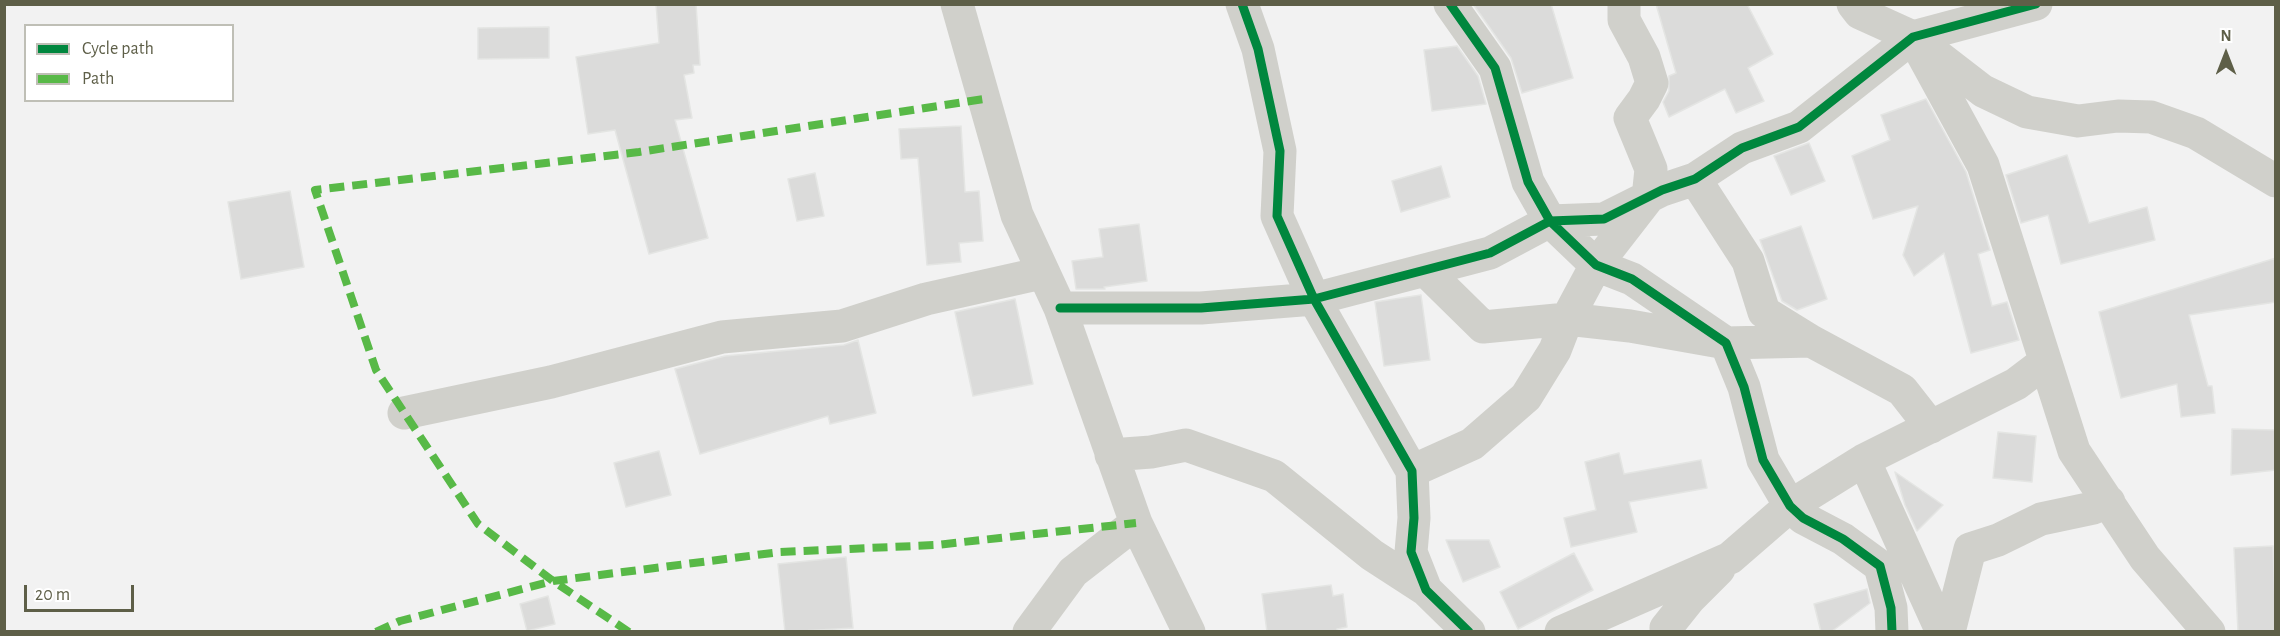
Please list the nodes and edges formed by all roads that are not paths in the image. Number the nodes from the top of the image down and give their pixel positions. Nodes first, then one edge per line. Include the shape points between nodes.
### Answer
1 (957, 4) edge
2 (1242, 4) edge
3 (1257, 4) edge
4 (1450, 4) edge
5 (1624, 4) edge
6 (1853, 4) edge
7 (2024, 7) edge
8 (1913, 37) junction
9 (1258, 49) junction
10 (1695, 179) junction
11 (2276, 181) edge
12 (1648, 198) junction
13 (1550, 221) junction
14 (1596, 265) junction
15 (1426, 271) junction
16 (1042, 273) junction
17 (1314, 299) junction
18 (1060, 309) junction
19 (1567, 320) junction
20 (1810, 341) junction
21 (1726, 343) junction
22 (2045, 362) junction
23 (404, 413) dead end
24 (1931, 427) junction
25 (1111, 455) junction
26 (1864, 460) junction
27 (1412, 471) junction
28 (2109, 502) junction
29 (1790, 506) junction
30 (1136, 523) junction
31 (1730, 558) junction
32 (1166, 584) junction
33 (1426, 590) junction
34 (1029, 632) edge
35 (1169, 632) edge
36 (1189, 632) edge
37 (1469, 632) edge
38 (1561, 632) edge
39 (1667, 632) edge
40 (1892, 632) edge
41 (1942, 632) edge
42 (1949, 632) edge
43 (2208, 632) edge

1 - 16 street via 1017,215
2 - 9 street
3 - 9 street
4 - 13 street via 1495,68 1528,182
5 - 12 street via 1624,20 1644,57 1652,83 1630,118 1651,169
6 - 8 street via 1860,13
7 - 8 street
8 - 10 street via 1799,127 1742,148
8 - 11 street via 1983,92 2027,112 2078,121 2151,117 2196,133
8 - 22 street via 1983,165
9 - 17 street via 1280,151 1277,216
10 - 12 street
10 - 20 street via 1748,261 1764,312
12 - 13 street via 1604,219
12 - 14 street
13 - 14 street
13 - 15 street via 1490,253
14 - 19 street
14 - 21 street via 1632,279
15 - 17 street
15 - 19 street via 1483,327
16 - 18 street
16 - 23 street via 926,299 842,326 722,337 551,382
17 - 18 street via 1202,309
17 - 27 street
18 - 25 street
19 - 21 street via 1630,326
19 - 27 street via 1555,350 1526,398 1472,444
20 - 21 street
20 - 24 street via 1902,390
21 - 29 street via 1744,387 1763,460
22 - 24 street via 2016,384
22 - 28 street via 2073,451
24 - 26 street
25 - 30 street
25 - 33 street via 1186,445 1274,476 1372,555
26 - 29 street
26 - 41 street
27 - 33 street via 1411,552
28 - 42 street via 2041,519 1970,549
28 - 43 street via 2145,558
29 - 31 street
29 - 40 street via 1880,566 1891,608
30 - 32 street
30 - 34 street via 1073,572
31 - 38 street
31 - 39 street via 1690,598 1666,628
32 - 35 street via 1174,616
32 - 36 street
33 - 37 street

